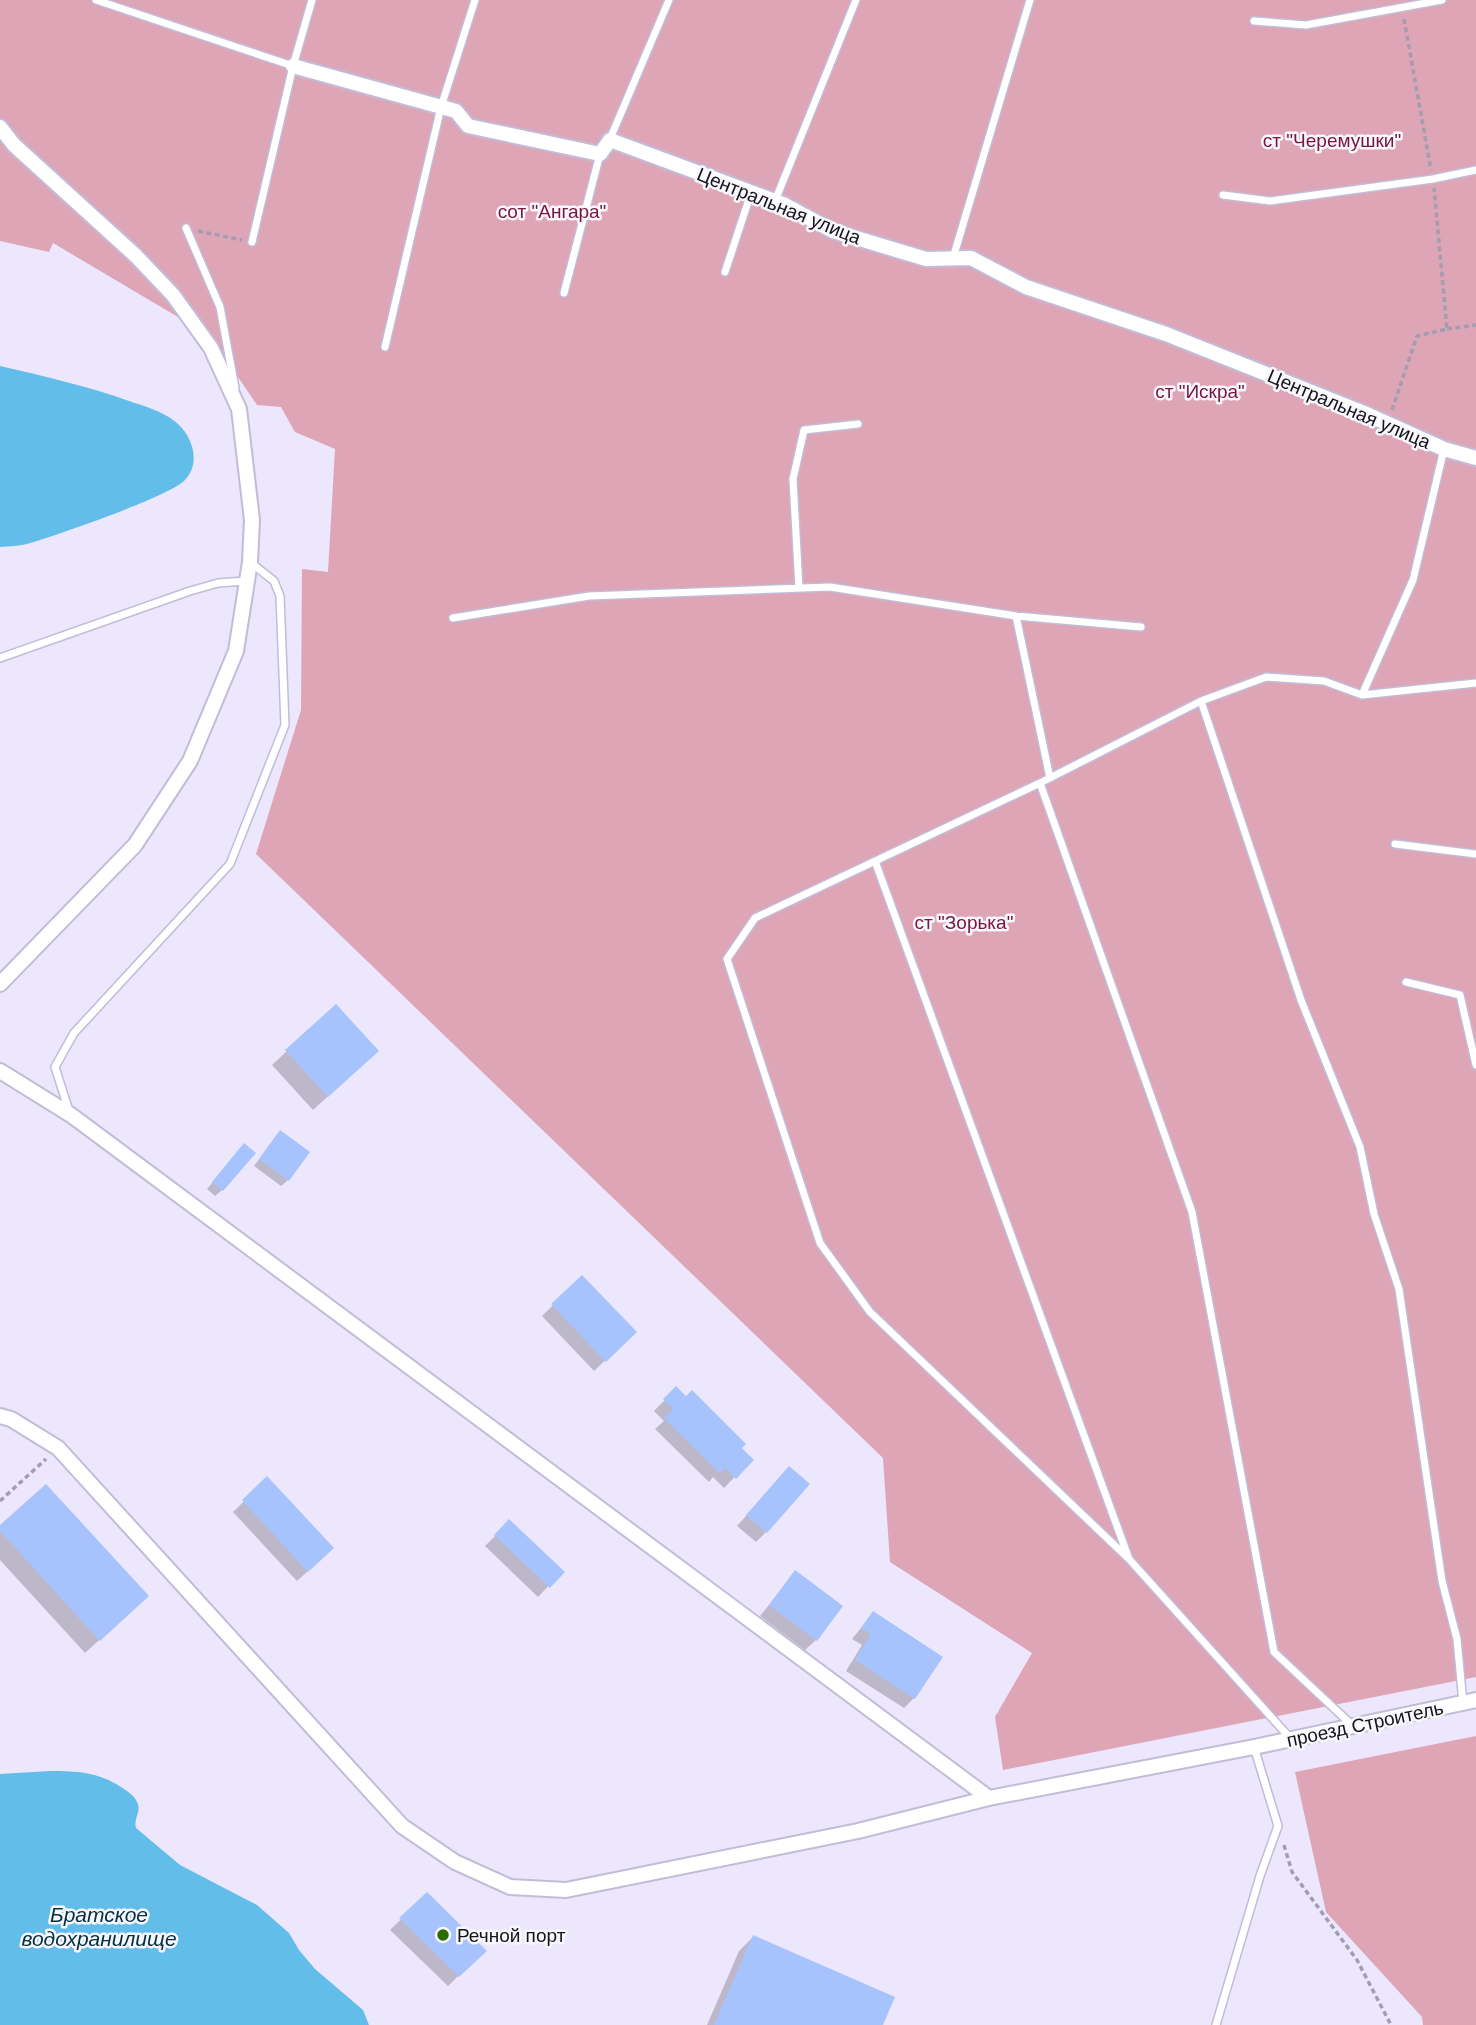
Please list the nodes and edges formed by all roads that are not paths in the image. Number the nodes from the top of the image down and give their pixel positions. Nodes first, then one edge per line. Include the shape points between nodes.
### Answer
1 (96, 0) edge
2 (124, 0) edge
3 (312, 0) edge
4 (475, 0) edge
5 (669, 0) edge
6 (856, 0) edge
7 (1030, 0) edge
8 (1442, 0) edge
9 (121, 9) junction
10 (1254, 21) dead end
11 (293, 66) junction
12 (440, 107) junction
13 (0, 127) edge
14 (610, 140) junction
15 (7, 148) edge
16 (600, 154) junction
17 (1476, 170) edge
18 (751, 192) junction
19 (1223, 195) dead end
20 (774, 201) junction
21 (186, 228) road end
22 (252, 242) road end
23 (953, 258) junction
24 (725, 272) dead end
25 (564, 293) dead end
26 (385, 347) dead end
27 (239, 409) junction
28 (858, 424) dead end
29 (1444, 449) junction
30 (1476, 457) edge
31 (250, 562) junction
32 (247, 581) junction
33 (799, 588) junction
34 (1016, 616) junction
35 (453, 618) dead end
36 (1141, 627) dead end
37 (0, 658) edge
38 (1476, 683) edge
39 (1362, 695) junction
40 (1201, 701) junction
41 (1050, 778) junction
42 (1040, 783) junction
43 (1395, 844) dead end
44 (1476, 854) edge
45 (875, 861) junction
46 (1406, 982) dead end
47 (0, 984) edge
48 (1476, 1065) edge
49 (0, 1071) edge
50 (71, 1115) junction
51 (0, 1416) edge
52 (1129, 1559) junction
53 (1469, 1702) edge
54 (1354, 1726) junction
55 (1291, 1740) junction
56 (1254, 1747) junction
57 (989, 1798) junction
58 (1216, 2025) edge

1 - 9 lane
2 - 9 lane
3 - 11 lane
4 - 12 lane
5 - 14 lane
6 - 20 lane
7 - 23 lane
8 - 10 lane via 1306,25
9 - 11 lane
11 - 12 street
11 - 22 lane
12 - 16 street via 456,111 468,126
12 - 26 lane
13 - 15 street
14 - 16 street
14 - 18 street, Центральная улица
15 - 27 street via 136,256 173,295 211,348
16 - 25 lane
17 - 19 lane via 1270,201
18 - 20 street, Центральная улица
18 - 24 lane
20 - 23 street, Центральная улица via 833,231 926,259
21 - 27 lane via 220,307
23 - 29 street, Центральная улица via 971,258 1026,286 1166,334
27 - 31 street via 252,520
28 - 33 lane via 804,430 793,479
29 - 30 street, Центральная улица
29 - 39 lane via 1413,580
31 - 32 street
31 - 50 lane via 274,581 280,596 285,725 230,863 74,1033 55,1067
32 - 37 lane via 190,591
32 - 47 street via 236,651 190,761 135,845
33 - 34 lane via 830,587
33 - 35 lane via 589,596
34 - 36 lane
34 - 41 lane
38 - 39 lane
39 - 40 lane via 1324,681 1266,677
40 - 41 lane
40 - 53 lane via 1301,1000 1360,1147 1374,1214 1399,1289 1441,1581
41 - 42 lane
42 - 45 lane
42 - 54 lane via 1192,1212 1274,1652
43 - 44 lane
45 - 52 lane
45 - 52 lane via 755,918 727,959 820,1243 870,1312
46 - 48 lane via 1460,995
49 - 50 street
50 - 57 street
51 - 57 street, проезд Строитель via 58,1448 402,1826 455,1862 510,1887 566,1890 858,1831
52 - 55 lane
53 - 54 street, проезд Строитель
54 - 55 street, проезд Строитель
55 - 56 street, проезд Строитель
56 - 57 street, проезд Строитель
56 - 58 lane via 1278,1826

